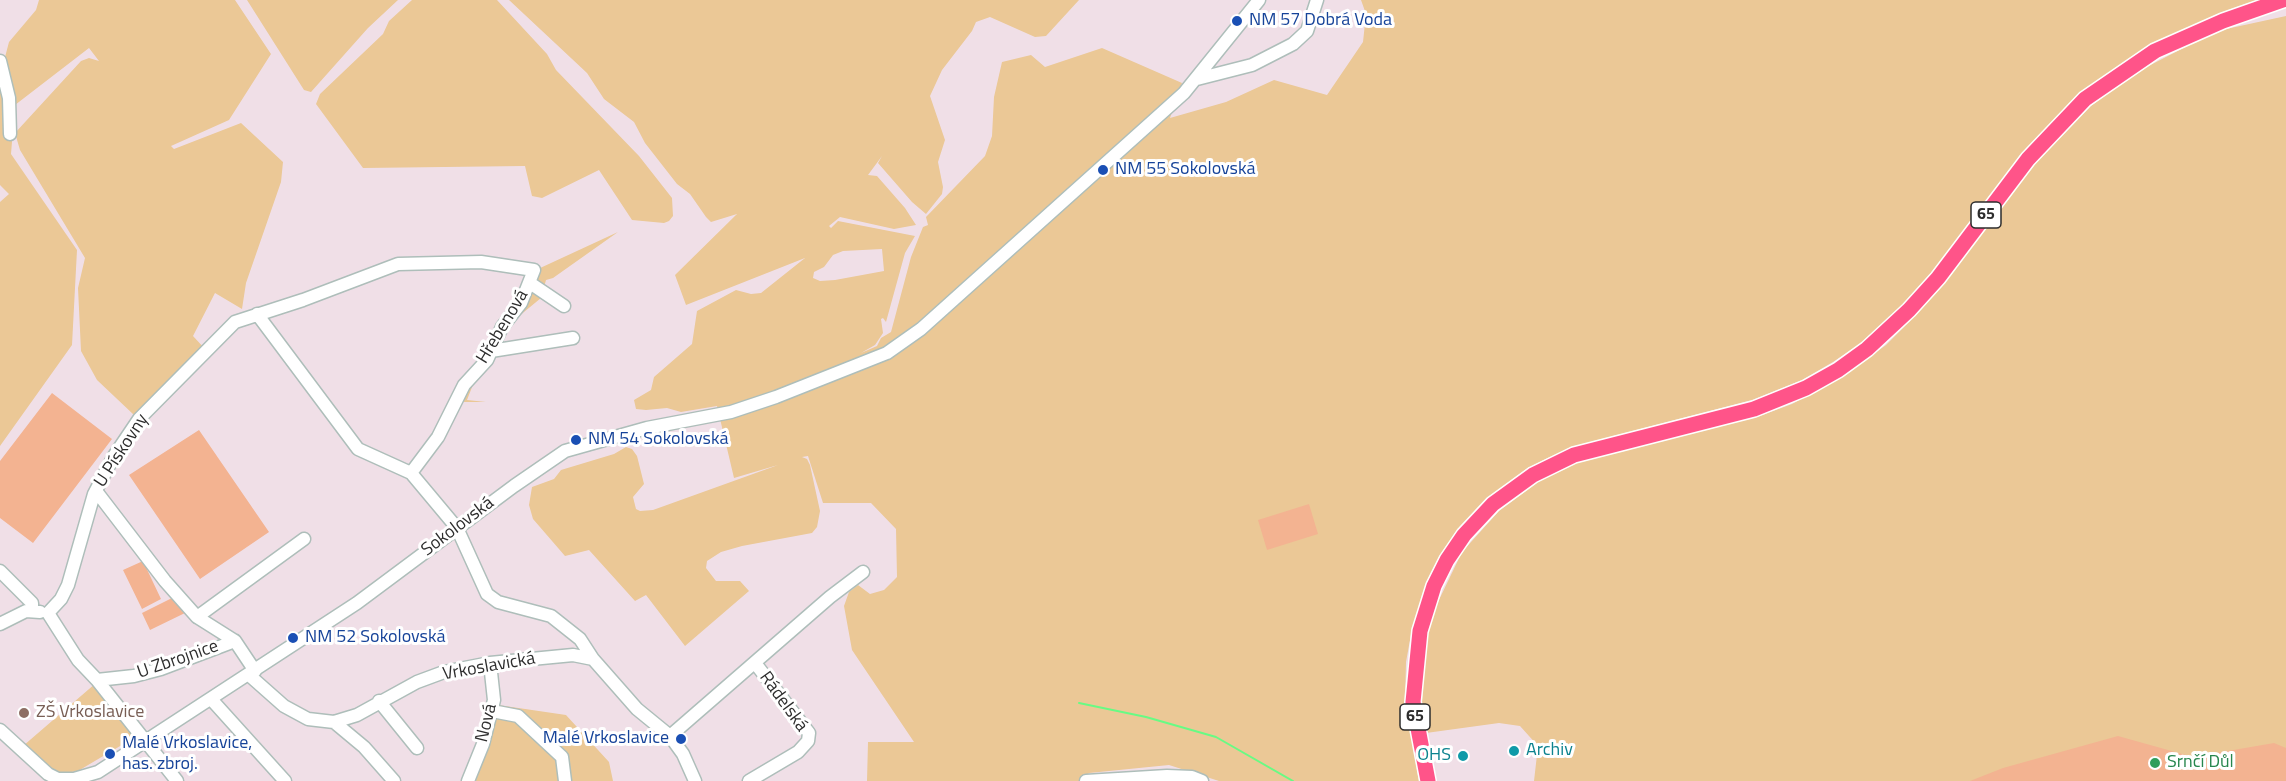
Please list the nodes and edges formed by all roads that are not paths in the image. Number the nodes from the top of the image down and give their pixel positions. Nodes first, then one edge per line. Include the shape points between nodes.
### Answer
1 (1259, 0) edge
2 (1317, 0) edge
3 (2283, 0) edge
4 (0, 61) edge
5 (1197, 79) junction
6 (10, 134) dead end
7 (534, 270) joint
8 (530, 283) junction
9 (564, 306) dead end
10 (257, 314) junction
11 (573, 338) dead end
12 (491, 351) junction
13 (411, 473) junction
14 (96, 491) junction
15 (457, 528) junction
16 (304, 539) dead end
17 (0, 571) edge
18 (863, 572) dead end
19 (32, 611) junction
20 (48, 613) junction
21 (197, 617) junction
22 (0, 624) edge
23 (235, 641) junction
24 (593, 659) junction
25 (490, 663) junction
26 (755, 663) junction
27 (252, 673) junction
28 (97, 680) junction
29 (211, 699) junction
30 (379, 701) junction
31 (492, 711) junction
32 (334, 722) junction
33 (0, 730) edge
34 (670, 736) junction
35 (145, 742) junction
36 (417, 748) dead end
37 (66, 780) edge
38 (177, 781) edge
39 (285, 781) edge
40 (394, 781) edge
41 (468, 781) edge
42 (565, 781) edge
43 (695, 781) edge
44 (749, 781) edge
45 (1086, 781) edge
46 (1202, 781) edge
47 (1428, 781) edge

1 - 5 street, Sokolovská
2 - 5 street via 1307,31 1293,44 1252,65
3 - 47 main road, 65 via 2155,51 2085,99 2028,159 1909,310 1838,370 1754,409 1574,455 1504,495 1473,524 1447,560 1428,601 1416,651 1413,702
4 - 6 street via 9,98
5 - 15 street, Sokolovská via 930,321 887,352 776,398 731,412 647,428 565,451
7 - 8 street, Hřebenová
7 - 10 street, U Pískovny via 481,262 398,264
8 - 9 street
8 - 12 street, Hřebenová
10 - 13 street via 358,449
10 - 14 street, U Pískovny via 235,322 139,419
11 - 12 street
12 - 13 street, Hřebenová via 464,385 438,437
13 - 15 street
14 - 20 street, U Pískovny via 69,585
14 - 21 street
15 - 24 street via 487,594 498,602 551,616 580,639
15 - 27 street, Sokolovská via 357,603
16 - 21 street
17 - 19 street via 32,603
18 - 26 street, Rádelská
19 - 20 street
19 - 22 street
20 - 28 street via 78,660
21 - 23 street
23 - 27 street, U Zbrojnice
23 - 28 street, U Zbrojnice via 161,669
24 - 25 street, Vrkoslavická via 573,655
24 - 34 street via 637,709
25 - 30 street, Vrkoslavická via 444,672
25 - 31 street, Nová
26 - 34 street, Rádelská
26 - 44 street, Rádelská via 808,733 808,741 798,752
27 - 29 street, Sokolovská
27 - 32 street, Vrkoslavická via 284,706 308,719
28 - 35 street
29 - 35 street, Sokolovská
29 - 39 street
30 - 32 street, Vrkoslavická via 357,715
30 - 36 street
31 - 41 street, Nová
31 - 42 street via 518,716 562,757
32 - 40 street via 364,747
33 - 37 street via 48,774
34 - 43 street
35 - 37 street, Sokolovská via 98,772
35 - 38 street
45 - 46 street via 1167,776

